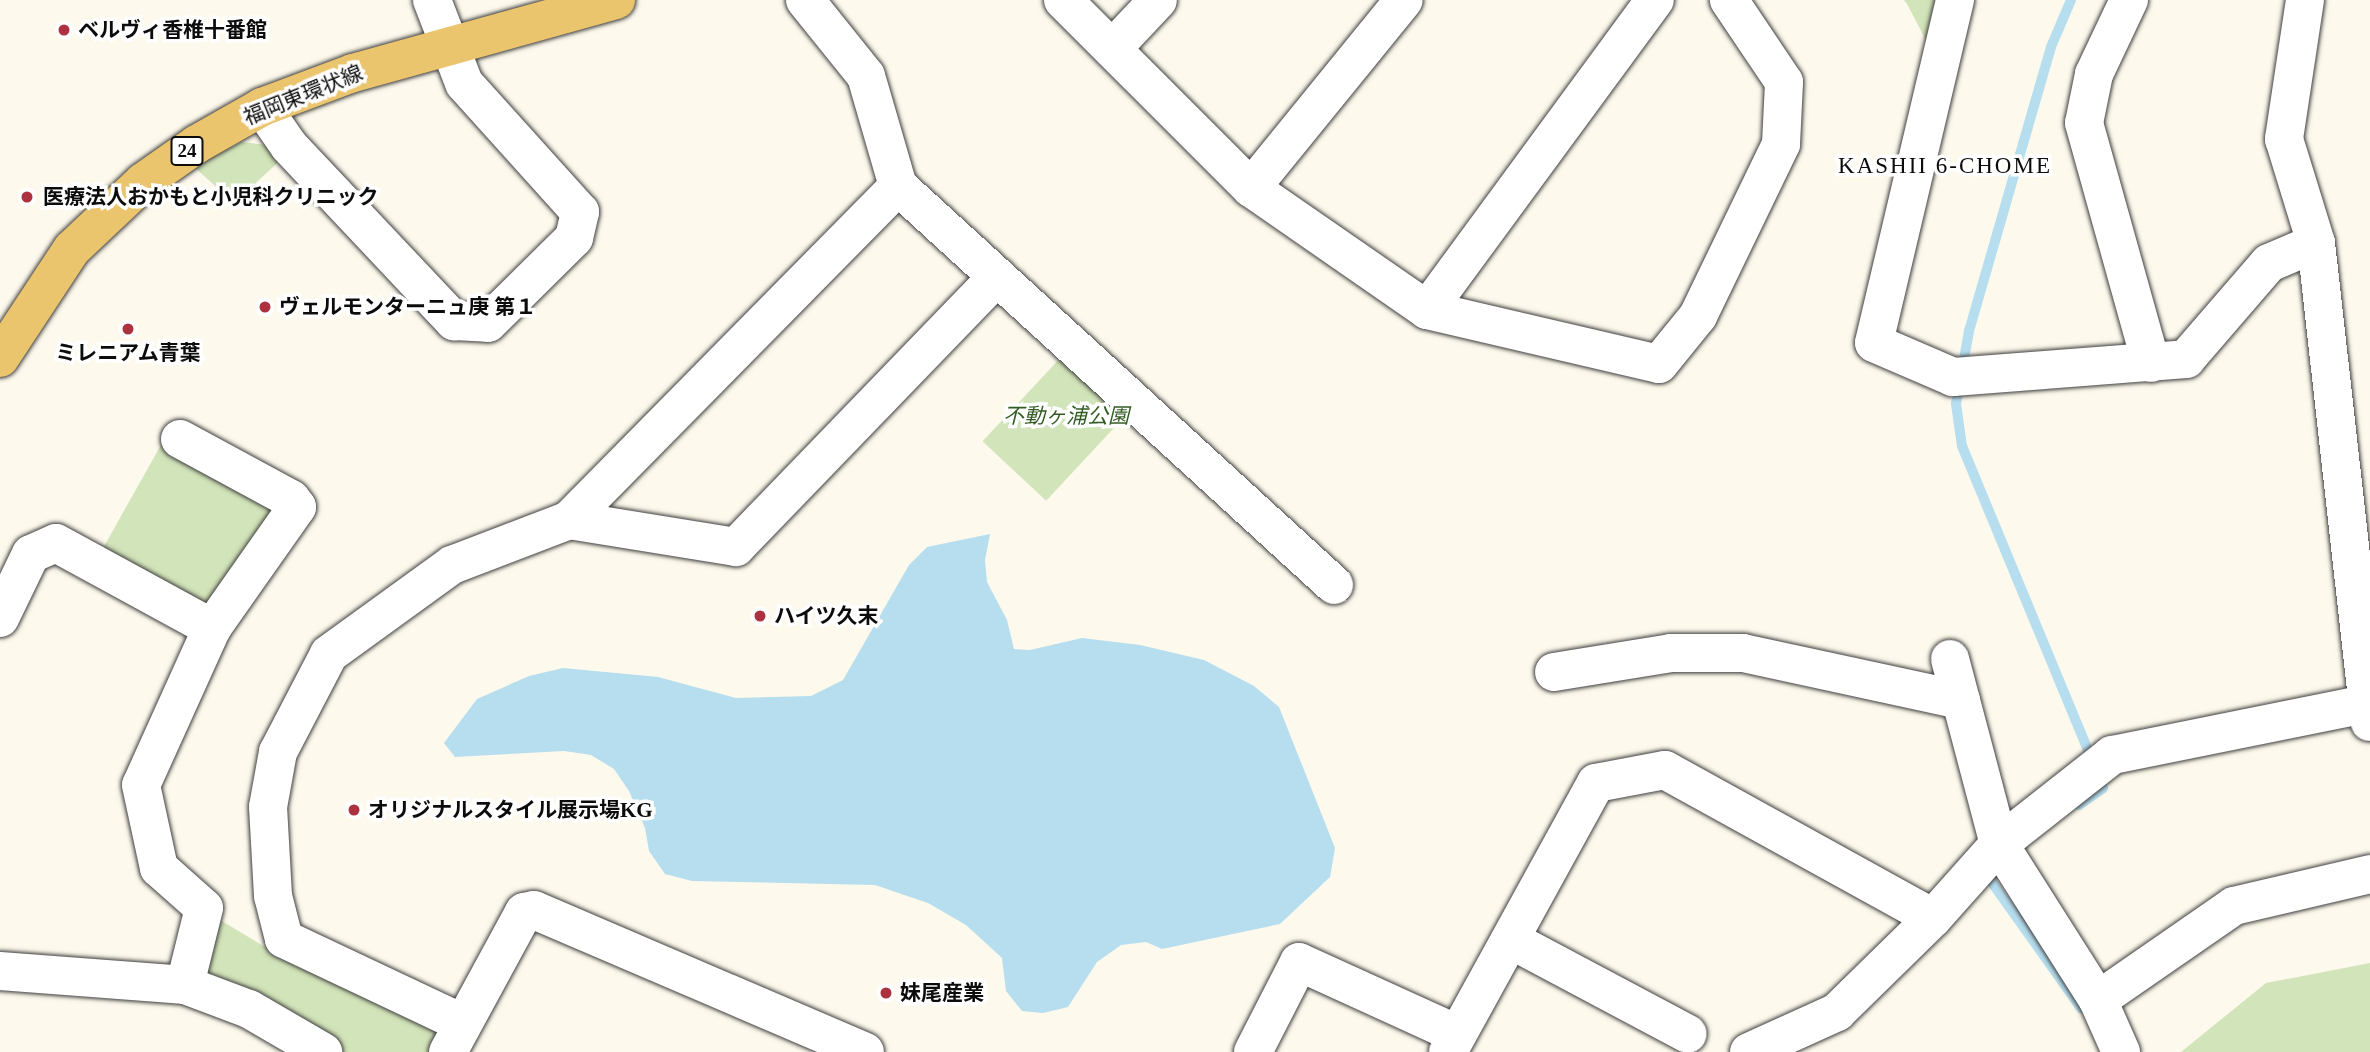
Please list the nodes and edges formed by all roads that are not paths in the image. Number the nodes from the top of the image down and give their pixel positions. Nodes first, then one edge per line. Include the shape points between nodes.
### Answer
1 (432, 0) edge
2 (616, 0) edge
3 (805, 0) edge
4 (1063, 0) edge
5 (1158, 0) edge
6 (1404, 0) edge
7 (1656, 0) edge
8 (1729, 0) edge
9 (1955, 0) edge
10 (2129, 0) edge
11 (2305, 0) edge
12 (448, 45) junction
13 (1112, 49) junction
14 (262, 107) junction
15 (898, 186) junction
16 (1251, 188) junction
17 (2316, 243) junction
18 (997, 277) junction
19 (1427, 310) junction
20 (0, 358) edge
21 (2151, 363) junction
22 (180, 439) dead end
23 (569, 520) junction
24 (1334, 584) dead end
25 (0, 618) edge
26 (212, 628) junction
27 (1950, 659) dead end
28 (1554, 672) dead end
29 (1961, 700) junction
30 (2370, 709) edge
31 (1998, 844) junction
32 (2370, 874) edge
33 (1933, 918) junction
34 (1511, 940) junction
35 (0, 971) edge
36 (185, 985) junction
37 (2098, 1000) junction
38 (1688, 1034) dead end
39 (455, 1037) edge
40 (1452, 1043) edge
41 (323, 1052) edge
42 (865, 1052) edge
43 (1253, 1052) edge
44 (1749, 1052) edge
45 (2121, 1052) edge

1 - 12 street
2 - 12 main road, 福岡東環状線 / 24
3 - 15 street via 866,76
4 - 13 street
5 - 13 street
6 - 16 street
7 - 19 street
8 - 19 street via 1784,82 1781,144 1698,316 1659,364
9 - 21 street via 1874,343 1953,377
10 - 21 street via 2094,74 2084,123
11 - 17 street via 2284,139
12 - 14 main road, 福岡東環状線 / 24 via 352,73
12 - 14 street via 464,83 580,212 574,238 488,323 454,321 289,146
13 - 16 street
14 - 20 main road, 福岡東環状線 / 24 via 143,182 72,249
15 - 18 street
15 - 23 street
16 - 19 street
17 - 21 street via 2269,263 2186,359
17 - 30 street
18 - 23 street via 736,547
18 - 24 street
22 - 26 street via 291,499 297,508
23 - 39 street via 453,565 329,654 278,752 268,807 273,896 284,939
25 - 26 street via 31,554 56,543
26 - 36 street via 141,785 159,868 204,908
27 - 29 street
28 - 29 street via 1671,653 1743,653
29 - 31 street
30 - 31 street via 2112,755
31 - 33 street
31 - 37 street
32 - 37 street via 2234,906
33 - 34 street via 1665,770 1596,783
33 - 44 street via 1837,1012
34 - 38 street
34 - 40 street
35 - 36 street
36 - 41 street via 249,1009
37 - 45 street
39 - 42 street via 524,912 534,911
40 - 43 street via 1299,962

